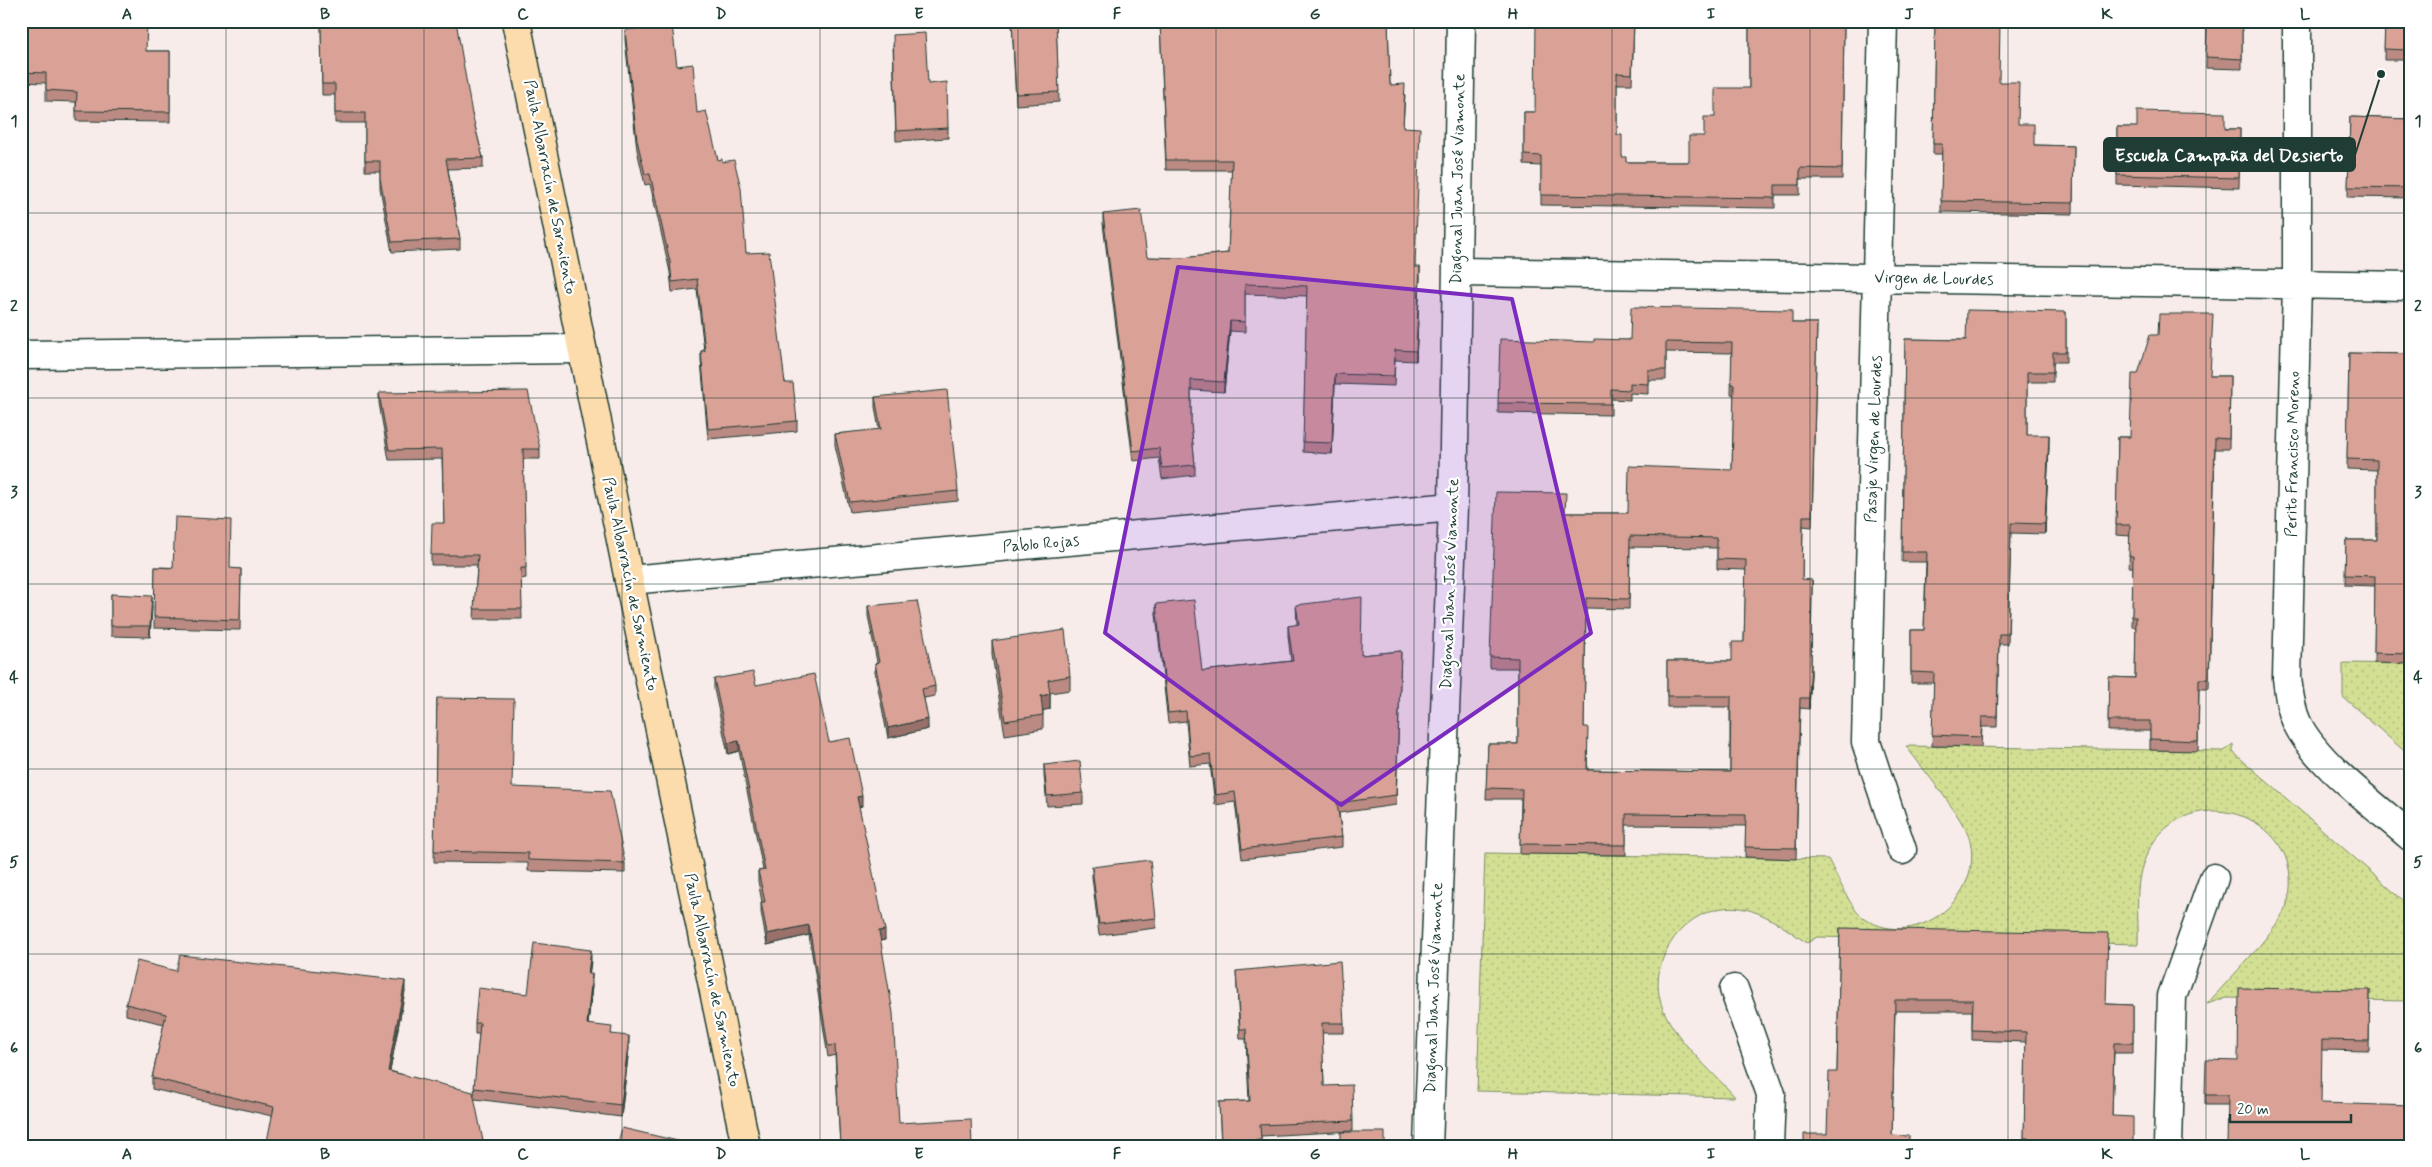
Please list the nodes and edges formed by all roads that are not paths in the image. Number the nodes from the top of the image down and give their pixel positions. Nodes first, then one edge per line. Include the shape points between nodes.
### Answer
1 (516, 21) edge
2 (1461, 21) edge
3 (1883, 21) edge
4 (2298, 21) edge
5 (1456, 272) junction
6 (1878, 278) junction
7 (2296, 284) junction
8 (2411, 286) edge
9 (582, 349) junction
10 (21, 355) edge
11 (1453, 508) junction
12 (629, 580) junction
13 (2411, 837) edge
14 (1902, 850) dead end
15 (2214, 878) dead end
16 (1734, 989) dead end
17 (746, 1146) edge
18 (1428, 1146) edge
19 (1769, 1146) edge
20 (2168, 1146) edge

1 - 9 main road, Paula Albarracín de Sarmiento
2 - 5 street, Diagonal Juan José Viamonte
3 - 6 street, Pasaje Virgen de Lourdes
4 - 7 street, Perito Francisco Moreno
5 - 6 street, Virgen de Lourdes
5 - 11 street, Diagonal Juan José Viamonte
6 - 7 street, Virgen de Lourdes
6 - 14 street, Pasaje Virgen de Lourdes via 1866,742
7 - 8 street, Virgen de Lourdes
7 - 13 street, Perito Francisco Moreno via 2290,700 2296,721 2323,759
9 - 10 street
9 - 12 main road, Paula Albarracín de Sarmiento
11 - 12 street, Pablo Rojas
11 - 18 street, Diagonal Juan José Viamonte
12 - 17 main road, Paula Albarracín de Sarmiento
15 - 20 street via 2172,996
16 - 19 street via 1770,1094

